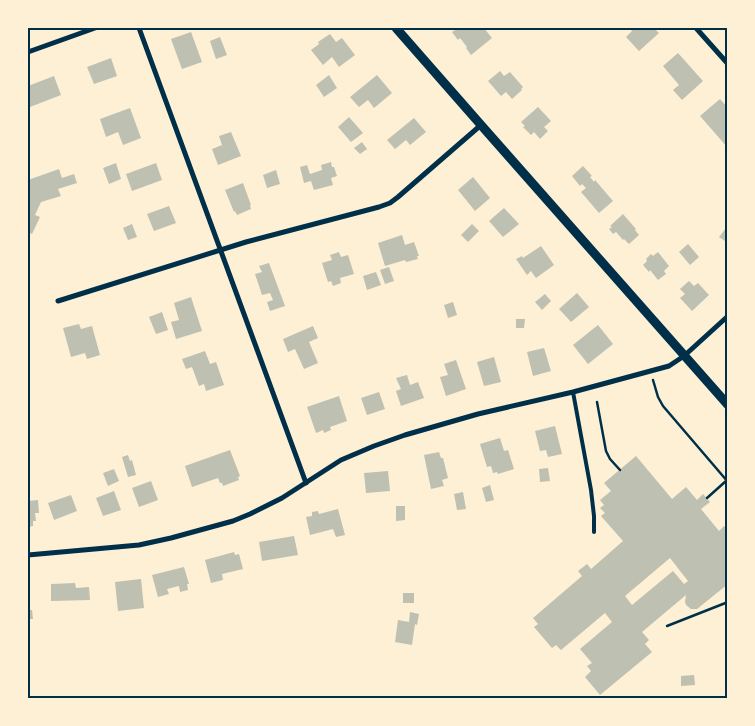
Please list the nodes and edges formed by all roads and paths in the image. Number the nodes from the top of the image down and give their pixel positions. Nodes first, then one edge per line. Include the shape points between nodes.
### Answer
1 (95, 28) edge
2 (139, 28) edge
3 (398, 28) edge
4 (696, 28) edge
5 (28, 52) edge
6 (728, 64) edge
7 (481, 126) junction
8 (220, 250) junction
9 (58, 301) dead end
10 (728, 316) edge
11 (684, 356) junction
12 (650, 371) junction
13 (573, 392) junction
14 (597, 402) dead end
15 (728, 405) edge
16 (620, 470) dead end
17 (727, 482) edge
18 (306, 483) junction
19 (707, 498) dead end
20 (594, 532) dead end
21 (28, 555) edge
22 (728, 602) edge
23 (667, 626) dead end

1 - 5 street
2 - 8 street
3 - 7 street
4 - 6 street
7 - 8 street via 390,202
7 - 11 street
8 - 9 street
8 - 18 street
10 - 11 street
11 - 12 street via 670,366
11 - 15 street
12 - 13 street
12 - 17 path via 663,406
13 - 18 street via 478,414 374,446 351,455
13 - 20 lane via 591,490
14 - 16 path via 606,451
17 - 19 path
18 - 21 street via 250,514 171,538 139,545
22 - 23 path

